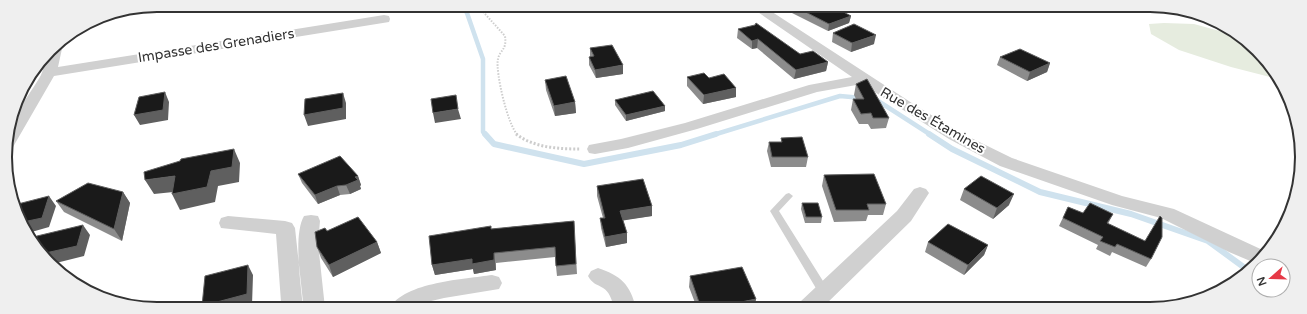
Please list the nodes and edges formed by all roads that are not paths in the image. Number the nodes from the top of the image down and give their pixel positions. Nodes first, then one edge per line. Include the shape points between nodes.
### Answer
1 (764, 12) edge
2 (384, 19) dead end
3 (53, 55) edge
4 (49, 73) junction
5 (864, 79) junction
6 (15, 131) edge
7 (595, 149) road end
8 (920, 193) dead end
9 (789, 196) dead end
10 (311, 221) dead end
11 (228, 223) dead end
12 (1257, 256) edge
13 (598, 276) dead end
14 (492, 283) dead end
15 (824, 292) junction
16 (292, 302) edge
17 (313, 302) edge
18 (407, 302) edge
19 (623, 302) edge
20 (814, 302) edge

1 - 5 street, Rue des Étamines
2 - 4 street, Impasse des Grenadiers
3 - 4 street
4 - 6 street
5 - 7 street via 814,88 691,126
5 - 12 street, Rue des Étamines via 955,136 1006,162 1118,201 1167,213
8 - 15 street via 904,216
9 - 15 lane via 774,211
10 - 17 street via 308,243
11 - 16 street via 285,228
13 - 19 street via 608,279 618,287
14 - 18 street via 430,293
15 - 20 street

